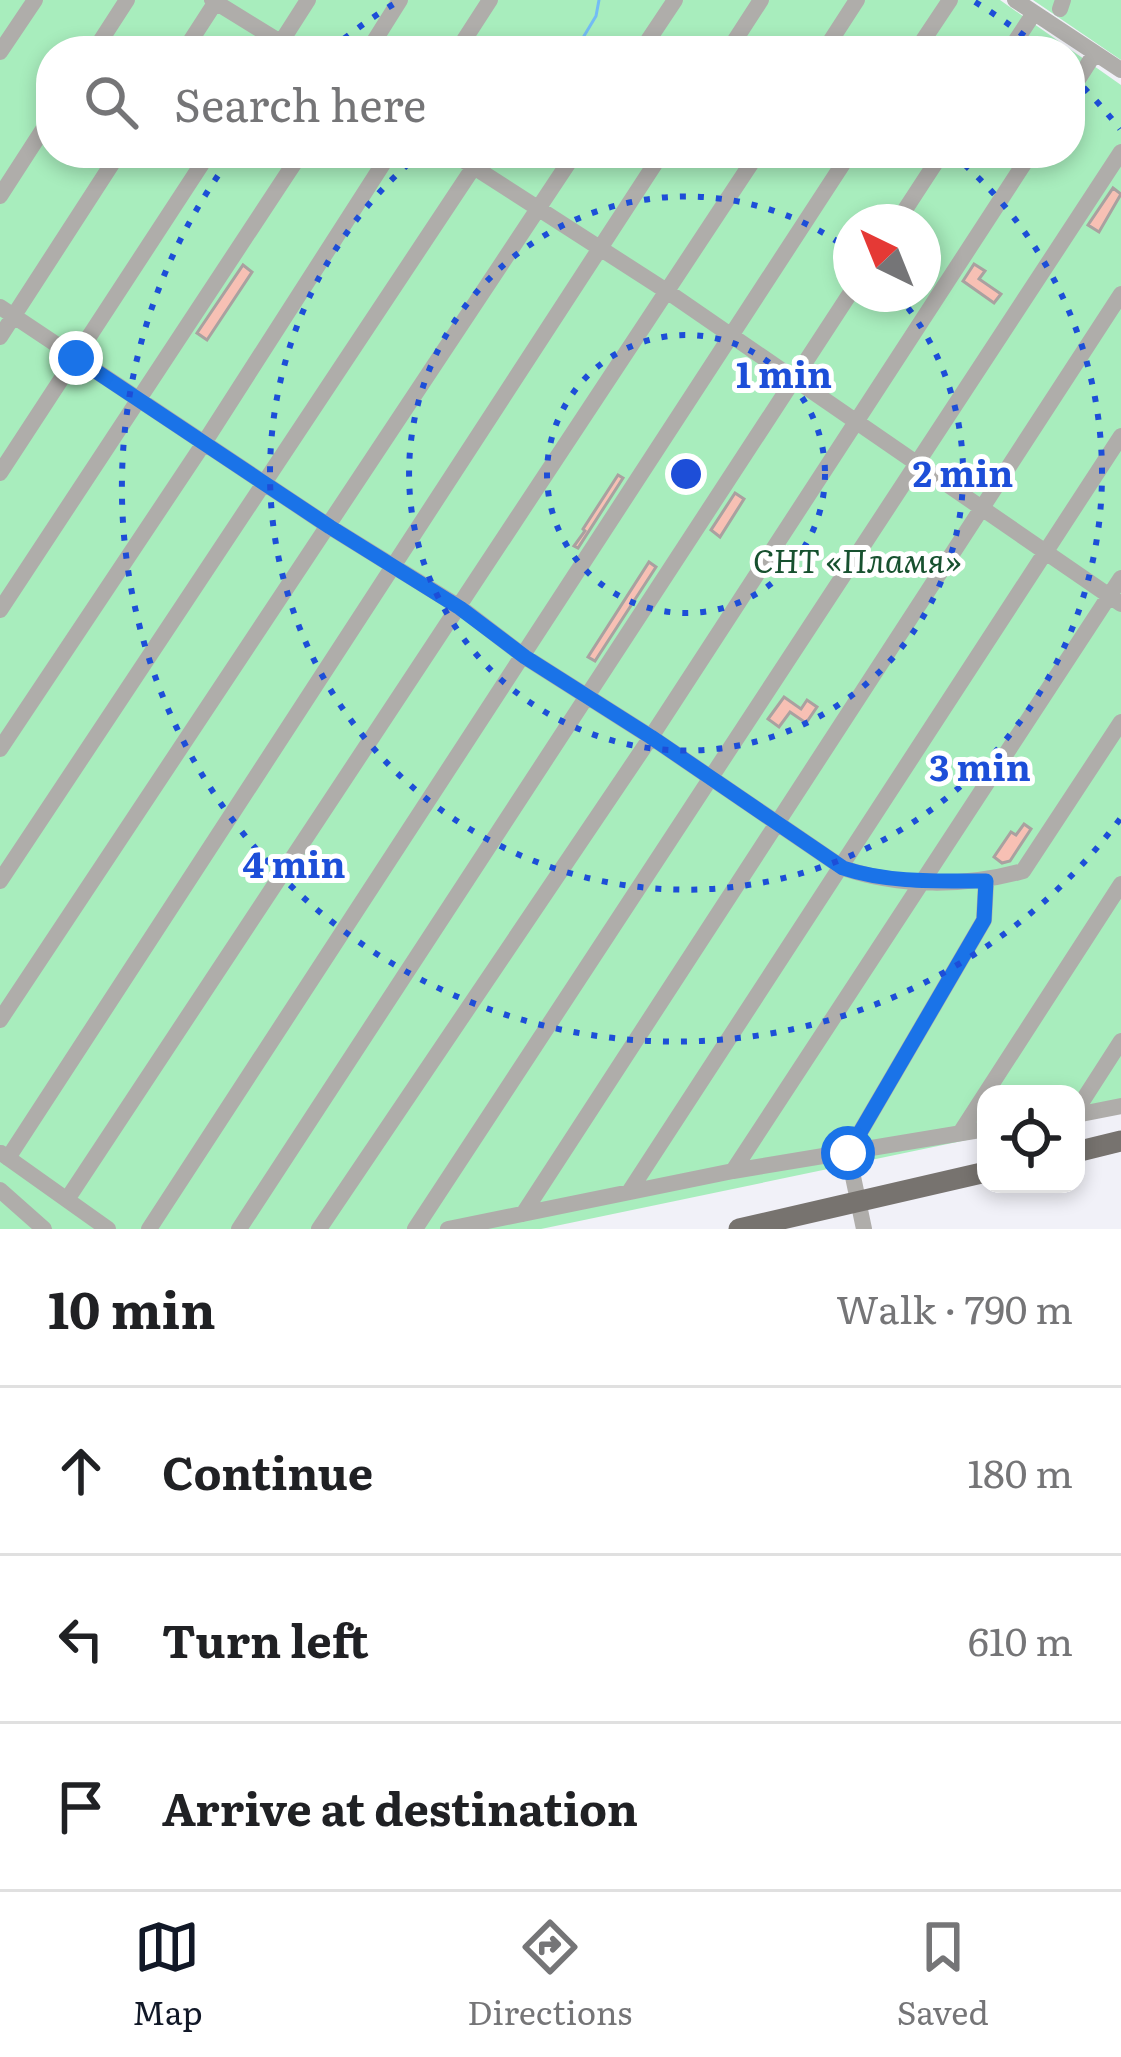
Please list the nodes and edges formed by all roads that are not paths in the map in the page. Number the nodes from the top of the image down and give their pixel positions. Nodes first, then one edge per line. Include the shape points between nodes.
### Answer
1 (35, 0) edge
2 (127, 0) edge
3 (308, 0) edge
4 (400, 0) edge
5 (490, 0) edge
6 (675, 0) edge
7 (761, 0) edge
8 (857, 0) edge
9 (950, 0) edge
10 (1016, 0) edge
11 (215, 1) edge
12 (1034, 14) junction
13 (104, 36) edge
14 (193, 36) edge
15 (266, 36) edge
16 (290, 36) edge
17 (377, 36) edge
18 (467, 36) edge
19 (651, 36) edge
20 (738, 36) edge
21 (834, 36) edge
22 (926, 36) edge
23 (1019, 36) edge
24 (1068, 36) edge
25 (1085, 47) edge
26 (0, 52) edge
27 (1095, 53) junction
28 (1085, 69) edge
29 (1121, 70) edge
30 (36, 140) edge
31 (1121, 152) edge
32 (108, 168) edge
33 (199, 168) edge
34 (291, 168) edge
35 (380, 168) edge
36 (473, 168) edge
37 (489, 168) edge
38 (565, 168) edge
39 (652, 168) edge
40 (748, 168) edge
41 (840, 168) edge
42 (932, 168) edge
43 (1021, 168) edge
44 (0, 196) edge
45 (909, 204) edge
46 (540, 207) junction
47 (601, 248) junction
48 (668, 292) junction
49 (1121, 294) edge
50 (7, 312) edge
51 (838, 312) edge
52 (730, 336) junction
53 (0, 337) edge
54 (76, 358) junction
55 (794, 379) junction
56 (141, 399) junction
57 (857, 422) junction
58 (1121, 436) edge
59 (204, 443) junction
60 (919, 465) junction
61 (0, 473) edge
62 (266, 484) junction
63 (984, 507) junction
64 (330, 527) junction
65 (1046, 552) junction
66 (394, 566) junction
67 (1121, 578) edge
68 (1115, 600) edge
69 (460, 608) junction
70 (0, 610) edge
71 (525, 657) junction
72 (588, 697) junction
73 (1121, 722) edge
74 (651, 737) junction
75 (0, 749) edge
76 (713, 779) junction
77 (776, 824) junction
78 (843, 868) junction
79 (0, 881) edge
80 (922, 881) junction
81 (986, 881) junction
82 (1121, 884) edge
83 (0, 1020) edge
84 (1121, 1041) edge
85 (1085, 1099) edge
86 (1121, 1106) edge
87 (1085, 1112) edge
88 (977, 1130) edge
89 (960, 1133) junction
90 (1121, 1142) edge
91 (1085, 1150) edge
92 (848, 1153) junction
93 (4, 1155) edge
94 (733, 1171) junction
95 (977, 1174) edge
96 (0, 1190) edge
97 (629, 1192) junction
98 (68, 1198) junction
99 (858, 1202) junction
100 (523, 1214) junction
101 (44, 1229) edge
102 (108, 1229) edge
103 (149, 1229) edge
104 (239, 1229) edge
105 (320, 1229) edge
106 (415, 1229) edge
107 (448, 1229) edge
108 (739, 1229) edge
109 (864, 1229) edge

1 - 26 street
2 - 13 street
3 - 16 street
4 - 17 street
5 - 18 street
6 - 19 street
7 - 20 street
8 - 21 street
9 - 22 street
10 - 12 street
11 - 14 street
11 - 15 street
12 - 23 street
12 - 24 street
25 - 27 street
27 - 28 street
27 - 29 street
30 - 44 street
31 - 60 street
32 - 50 street
33 - 54 street
34 - 56 street
35 - 59 street
36 - 62 street
37 - 46 street
38 - 46 street
39 - 47 street
40 - 48 street
41 - 52 street
42 - 45 street
43 - 57 street
46 - 47 street
46 - 64 street
47 - 48 street
47 - 66 street
48 - 52 street
48 - 69 street
49 - 63 street
50 - 53 street
50 - 54 street
51 - 55 street
52 - 55 street
52 - 71 street
54 - 56 street
54 - 61 street
55 - 57 street
55 - 72 street
56 - 59 street
56 - 70 street
57 - 60 street
57 - 74 street
58 - 65 street
59 - 62 street
59 - 75 street
60 - 63 street
60 - 76 street
62 - 64 street
62 - 79 street
63 - 65 street
63 - 77 street
64 - 66 street
64 - 83 street
65 - 68 street
65 - 78 street
66 - 69 street
66 - 93 street
67 - 68 street
68 - 80 street
69 - 71 street
69 - 98 street
71 - 72 street
71 - 103 street
72 - 74 street
72 - 104 street
73 - 81 street via 1023,871
74 - 76 street
74 - 105 street
76 - 77 street
76 - 106 street
77 - 78 street
77 - 100 street
78 - 80 street
78 - 97 street
80 - 81 street
80 - 94 street
81 - 92 street via 984,920
82 - 89 street
84 - 85 street
86 - 87 street
88 - 89 street
89 - 92 street
90 - 91 main road
92 - 94 street
92 - 99 street
93 - 98 street
94 - 97 street
95 - 99 main road
96 - 101 street
97 - 100 street
98 - 102 street
99 - 108 main road
99 - 109 street
100 - 107 street

